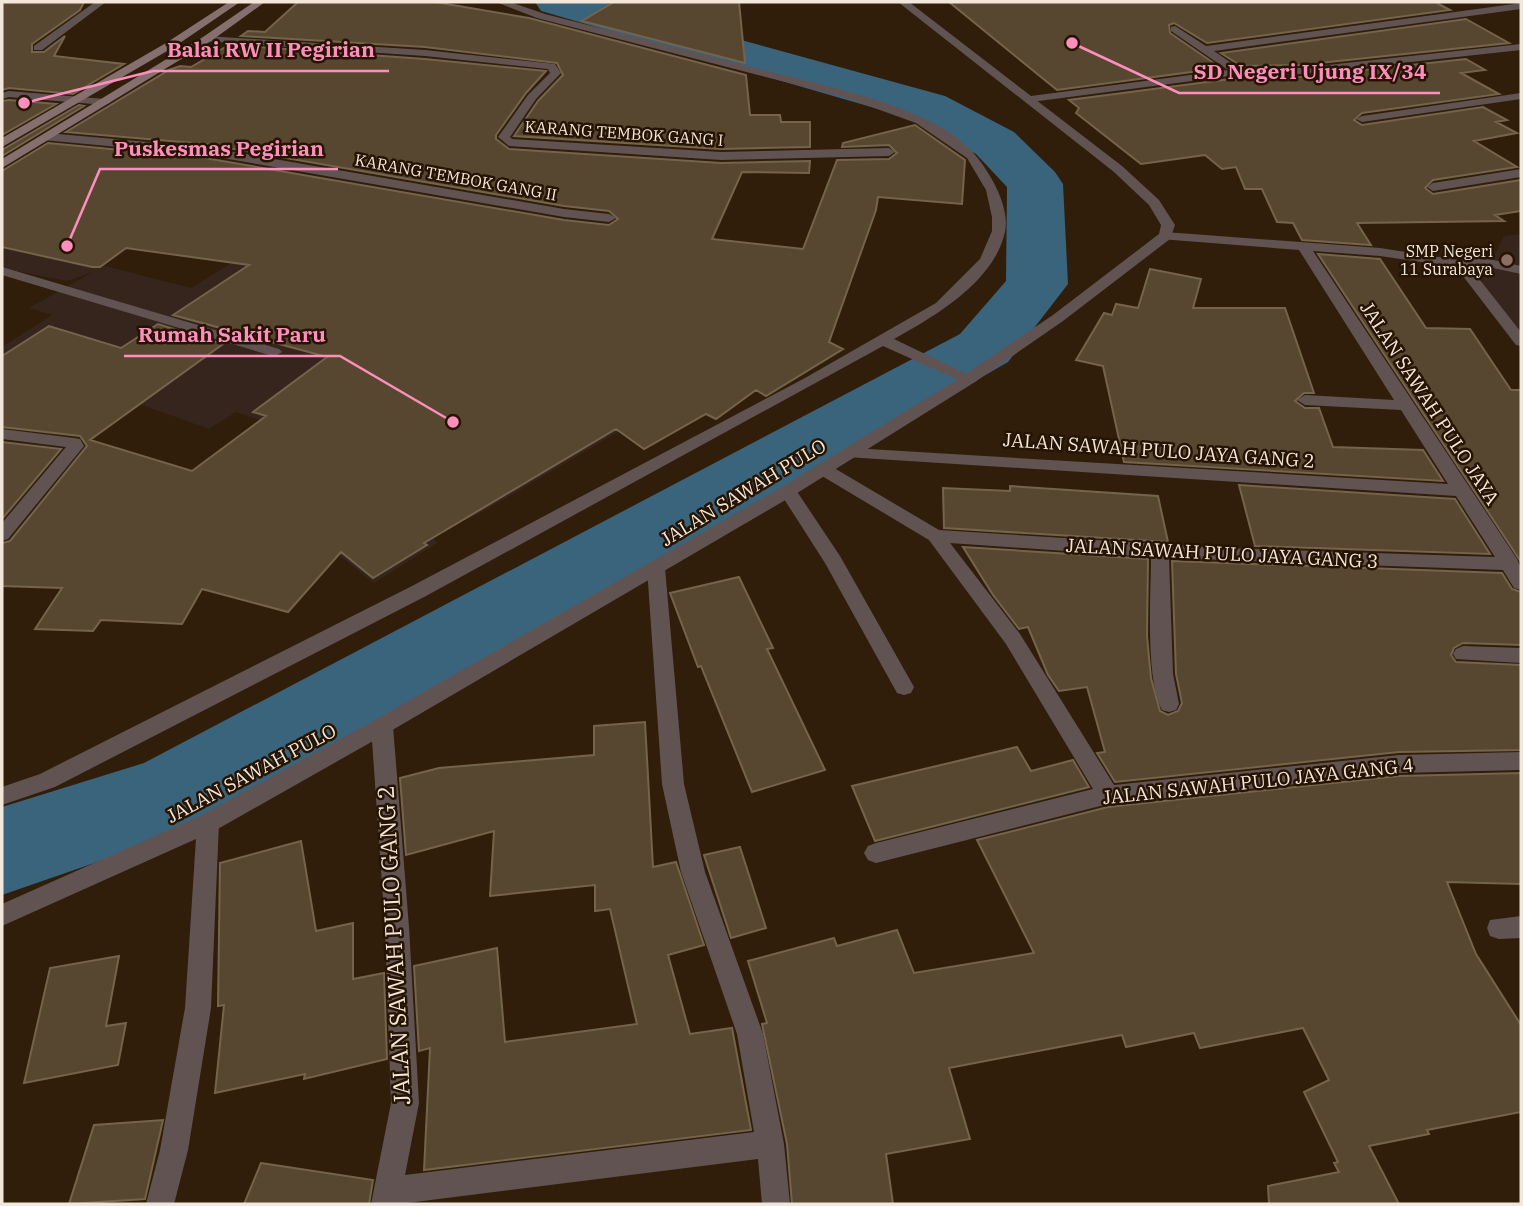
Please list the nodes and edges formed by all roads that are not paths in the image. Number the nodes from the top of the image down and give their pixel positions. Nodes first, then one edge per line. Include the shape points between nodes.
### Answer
1 (101, 2) edge
2 (235, 2) edge
3 (260, 2) edge
4 (501, 2) edge
5 (903, 2) edge
6 (1521, 6) edge
7 (1175, 29) dead end
8 (207, 39) junction
9 (1521, 47) edge
10 (38, 48) dead end
11 (1204, 49) junction
12 (1238, 72) junction
13 (2, 96) edge
14 (1521, 96) edge
15 (77, 99) junction
16 (1031, 99) junction
17 (105, 102) junction
18 (1362, 119) dead end
19 (47, 137) junction
20 (2, 143) edge
21 (889, 152) dead end
22 (2, 164) edge
23 (1521, 173) edge
24 (1433, 187) dead end
25 (609, 218) dead end
26 (1165, 236) junction
27 (1303, 246) junction
28 (1460, 264) junction
29 (1521, 270) edge
30 (2, 271) edge
31 (883, 340) junction
32 (1521, 342) edge
33 (274, 352) dead end
34 (970, 379) junction
35 (1305, 400) dead end
36 (1407, 405) junction
37 (2, 434) edge
38 (852, 453) junction
39 (822, 469) junction
40 (788, 491) junction
41 (1462, 491) junction
42 (2, 533) edge
43 (935, 536) junction
44 (1160, 552) junction
45 (1510, 564) junction
46 (656, 568) junction
47 (1521, 583) edge
48 (1463, 654) dead end
49 (1521, 656) edge
50 (904, 687) dead end
51 (1169, 704) dead end
52 (382, 726) junction
53 (1521, 761) edge
54 (1108, 795) junction
55 (2, 796) edge
56 (208, 823) junction
57 (876, 853) dead end
58 (2, 915) edge
59 (770, 1144) junction
60 (387, 1198) edge
61 (160, 1204) edge
62 (776, 1204) edge

1 - 10 street
2 - 15 main road
3 - 8 main road
4 - 31 street via 848,95 920,121 963,148 992,190 999,231 986,261 942,306
5 - 16 street
6 - 11 street
7 - 11 street
8 - 17 main road
8 - 21 street, KARANG TEMBOK GANG I via 551,66 556,73 504,137 509,142 721,156
9 - 12 street via 1300,71
11 - 12 street
12 - 16 street
13 - 15 street
14 - 18 street
15 - 17 street
15 - 20 main road
16 - 26 street via 1154,202 1168,225
17 - 19 main road
19 - 22 main road
19 - 25 street, KARANG TEMBOK GANG II via 205,151
23 - 24 street
26 - 27 street
26 - 34 street, JALAN SAWAH PULO
27 - 28 street via 1380,251
27 - 36 street, JALAN SAWAH PULO JAYA
28 - 29 street via 1484,262
28 - 32 street
30 - 33 street
31 - 34 street
31 - 55 street via 406,597 47,781
34 - 38 street, JALAN SAWAH PULO
35 - 36 street
36 - 41 street, JALAN SAWAH PULO JAYA
37 - 42 street via 76,446
38 - 39 street, JALAN SAWAH PULO
38 - 41 street, JALAN SAWAH PULO JAYA GANG 2
39 - 40 street, JALAN SAWAH PULO
39 - 43 street
40 - 46 street, JALAN SAWAH PULO
40 - 50 street
41 - 45 street, JALAN SAWAH PULO JAYA
43 - 44 street, JALAN SAWAH PULO JAYA GANG 3
43 - 54 street via 1013,639
44 - 45 street, JALAN SAWAH PULO JAYA GANG 3
44 - 51 street
45 - 47 street, JALAN SAWAH PULO JAYA
46 - 52 street, JALAN SAWAH PULO
46 - 59 street via 673,784 693,873 750,1034
48 - 49 street
52 - 56 street, JALAN SAWAH PULO
52 - 60 street, JALAN SAWAH PULO GANG 2 via 405,1103
53 - 54 street, JALAN SAWAH PULO JAYA GANG 4 via 1399,764
54 - 57 street, JALAN SAWAH PULO JAYA GANG 4
56 - 58 street, JALAN SAWAH PULO
56 - 61 street via 198,1008
59 - 60 street
59 - 62 street

